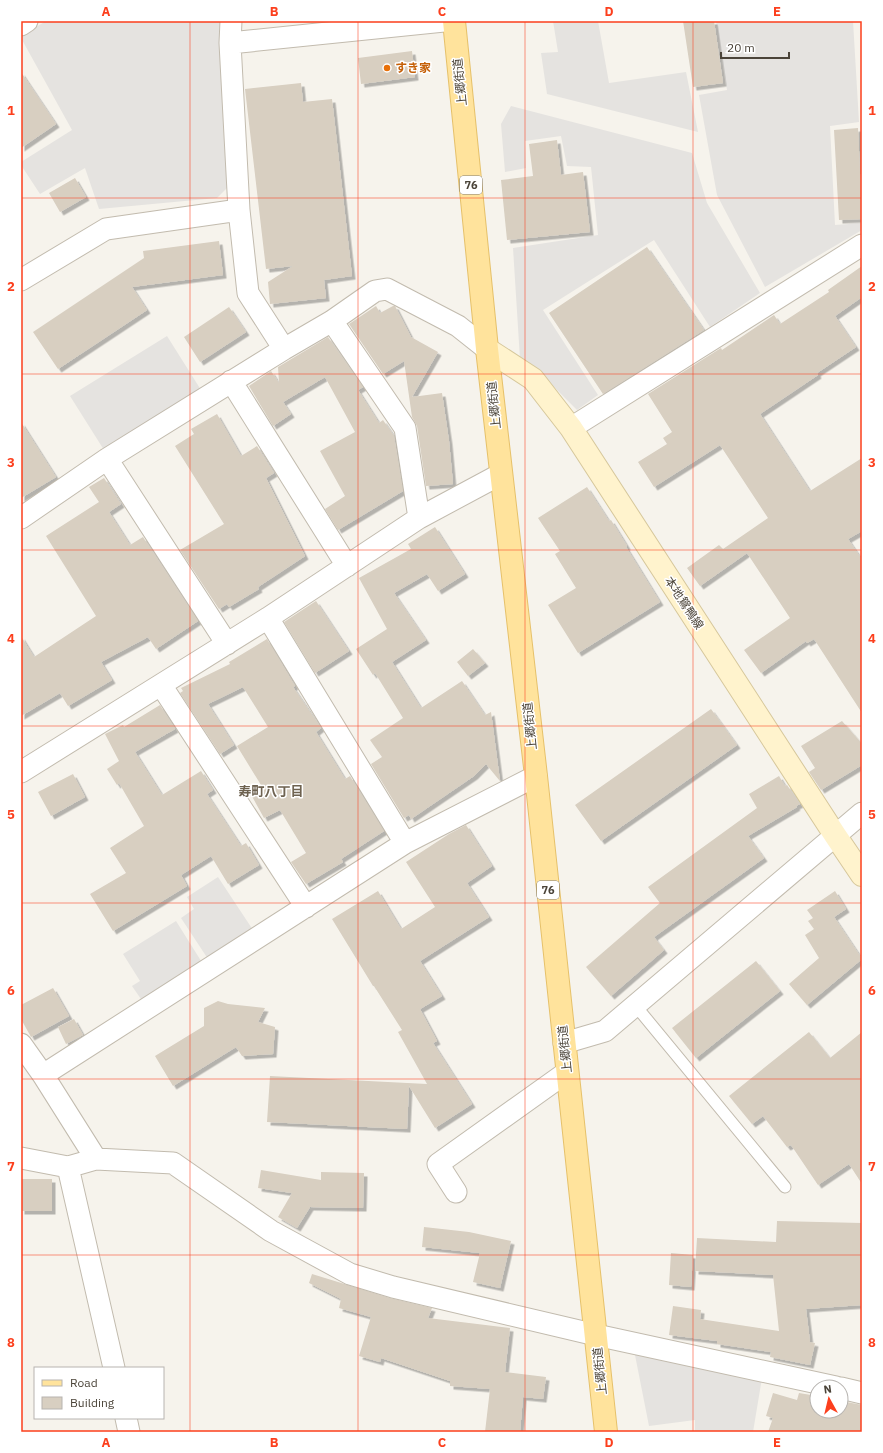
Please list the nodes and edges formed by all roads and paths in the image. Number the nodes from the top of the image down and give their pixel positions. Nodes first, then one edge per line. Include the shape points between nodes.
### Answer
1 (27, 21) edge
2 (231, 21) edge
3 (444, 21) edge
4 (454, 21) edge
5 (21, 25) edge
6 (230, 43) junction
7 (239, 210) junction
8 (862, 245) edge
9 (21, 280) edge
10 (332, 321) junction
11 (284, 349) junction
12 (487, 349) junction
13 (231, 382) junction
14 (571, 428) junction
15 (107, 459) junction
16 (501, 474) junction
17 (21, 518) edge
18 (419, 518) junction
19 (346, 566) junction
20 (268, 618) junction
21 (227, 644) junction
22 (161, 685) junction
23 (21, 772) edge
24 (536, 776) junction
25 (862, 813) edge
26 (835, 835) junction
27 (405, 843) junction
28 (862, 875) edge
29 (306, 907) junction
30 (635, 1005) junction
31 (564, 1043) junction
32 (21, 1044) edge
33 (567, 1072) junction
34 (43, 1075) junction
35 (21, 1158) edge
36 (96, 1159) junction
37 (68, 1167) junction
38 (785, 1187) dead end
39 (456, 1192) dead end
40 (596, 1335) junction
41 (114, 1367) edge
42 (809, 1381) edge
43 (849, 1390) edge
44 (862, 1393) edge
45 (126, 1419) edge
46 (129, 1432) edge
47 (606, 1432) edge

1 - 5 street
2 - 6 street
3 - 6 street
4 - 12 main road, 上郷街道 / 76
6 - 7 street
7 - 9 street via 106,229
7 - 11 street via 248,293
8 - 14 street
10 - 11 street
10 - 12 street via 375,291 387,289 458,326
10 - 18 street via 405,428
11 - 13 street
12 - 14 main road, 本地鴛鴨線 via 533,379
12 - 16 main road, 上郷街道 / 76
13 - 15 street
13 - 19 street
14 - 26 main road, 本地鴛鴨線
15 - 17 street
15 - 21 street
16 - 18 street
16 - 24 main road, 上郷街道 / 76
18 - 19 street
19 - 20 street
20 - 21 street
20 - 27 street
21 - 22 street
22 - 23 street
22 - 29 street
24 - 27 street
24 - 31 main road, 上郷街道 / 76
25 - 26 street
26 - 28 main road, 本地鴛鴨線
26 - 30 street
27 - 29 street
29 - 34 street
30 - 31 street via 605,1031
30 - 38 lane
31 - 33 main road, 上郷街道 / 76
32 - 34 street
33 - 39 street via 438,1164
33 - 40 main road, 上郷街道 / 76
34 - 36 street
35 - 37 street
36 - 37 street
36 - 40 street via 173,1163 270,1231 350,1274 393,1288
37 - 41 street
40 - 42 street
40 - 47 main road, 上郷街道 / 76
43 - 44 street
45 - 46 street

